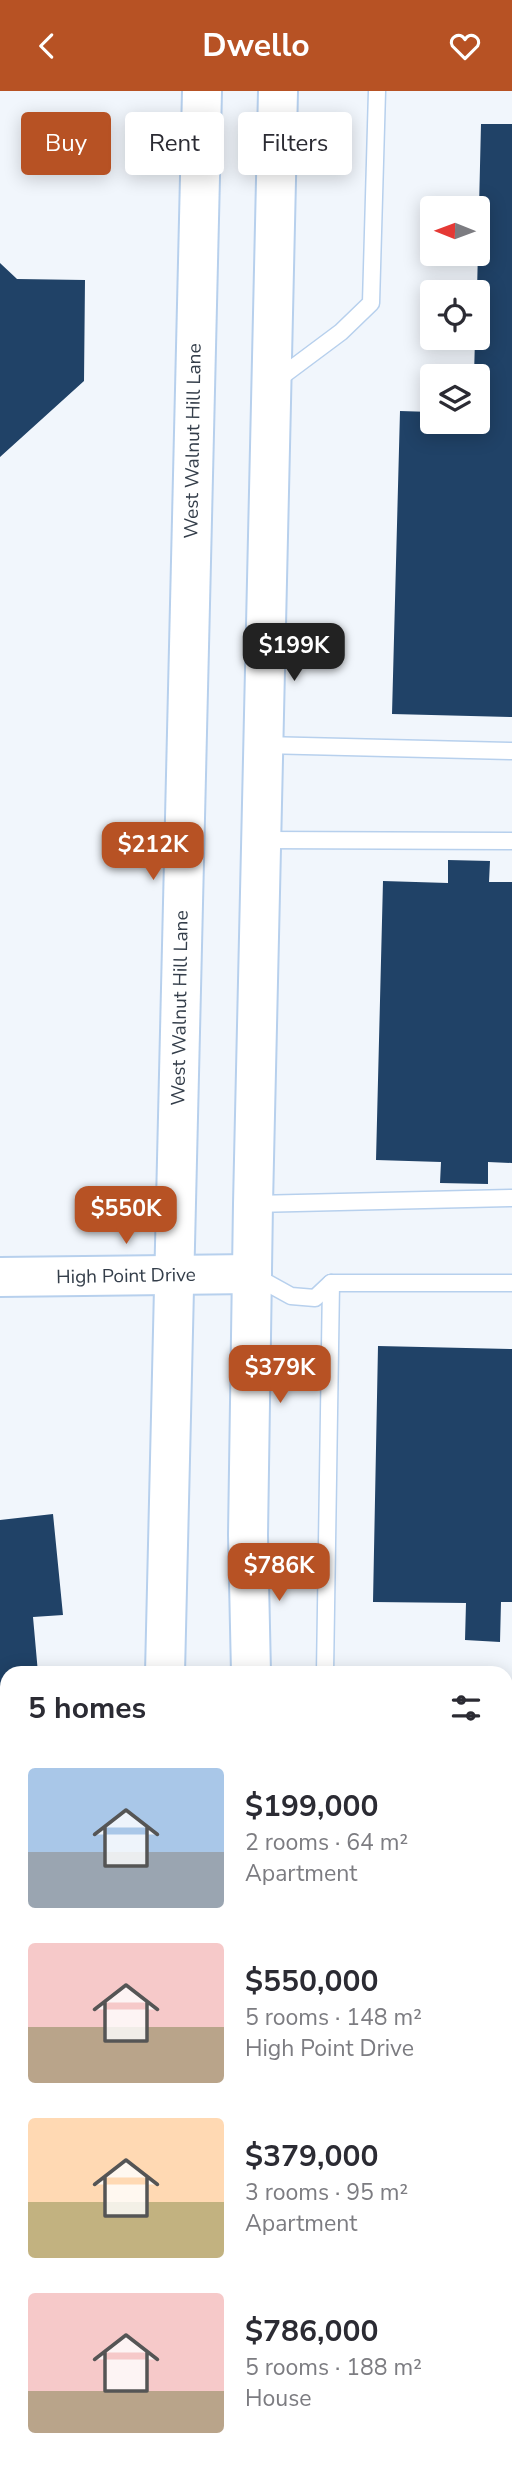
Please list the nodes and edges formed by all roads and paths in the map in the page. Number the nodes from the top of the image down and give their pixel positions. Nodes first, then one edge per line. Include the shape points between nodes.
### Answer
1 (202, 91) edge
2 (278, 91) edge
3 (377, 91) edge
4 (272, 383) junction
5 (263, 744) junction
6 (512, 751) edge
7 (261, 840) junction
8 (512, 841) edge
9 (512, 1198) edge
10 (253, 1204) junction
11 (252, 1274) junction
12 (174, 1275) junction
13 (0, 1277) edge
14 (331, 1283) junction
15 (512, 1283) edge
16 (165, 1666) edge
17 (251, 1666) edge
18 (325, 1666) edge

1 - 12 main road, West Walnut Hill Lane
2 - 4 main road
3 - 4 lane via 371,303 341,332
4 - 5 main road
5 - 6 lane
5 - 7 main road
7 - 8 lane
7 - 10 main road
9 - 10 lane
10 - 11 main road
11 - 12 main road, High Point Drive
11 - 14 lane via 291,1296 315,1298
11 - 17 main road
12 - 13 main road, High Point Drive
12 - 16 main road, West Walnut Hill Lane
14 - 15 lane
14 - 18 lane

